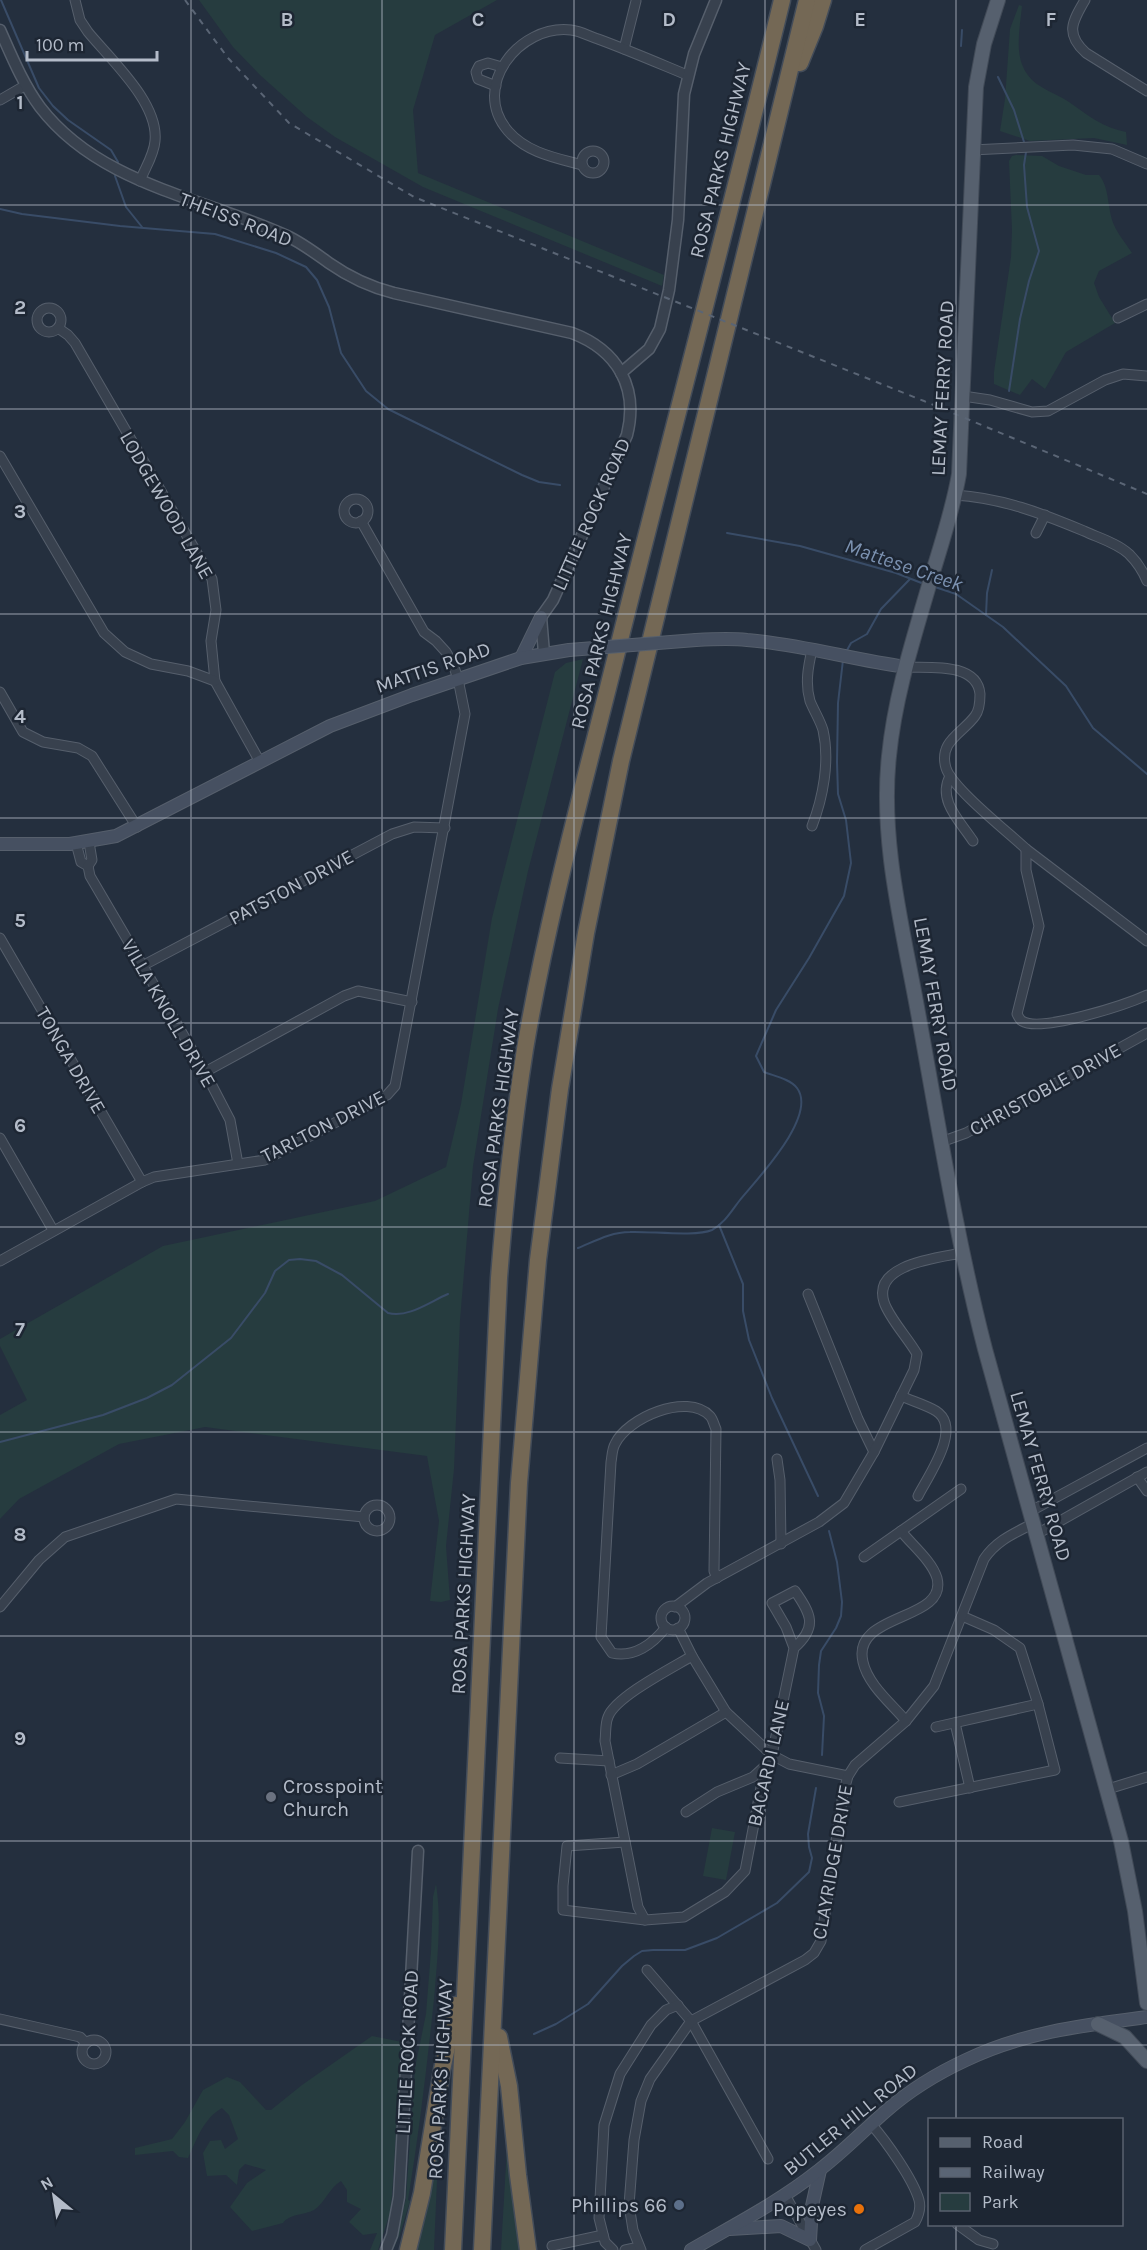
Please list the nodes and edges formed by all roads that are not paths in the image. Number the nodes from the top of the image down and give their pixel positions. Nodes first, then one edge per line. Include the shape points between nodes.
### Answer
1 (75, 0) edge
2 (638, 0) edge
3 (716, 0) edge
4 (782, 0) edge
5 (807, 0) edge
6 (823, 0) edge
7 (998, 0) edge
8 (1085, 0) edge
9 (0, 30) edge
10 (624, 49) junction
11 (502, 67) junction
12 (687, 75) junction
13 (26, 85) junction
14 (496, 86) junction
15 (1147, 91) edge
16 (0, 100) edge
17 (779, 114) junction
18 (972, 150) junction
19 (1147, 164) edge
20 (582, 165) dead end
21 (140, 181) junction
22 (1147, 304) edge
23 (1118, 318) dead end
24 (58, 328) dead end
25 (621, 373) junction
26 (1147, 376) edge
27 (963, 396) junction
28 (0, 456) edge
29 (955, 495) junction
30 (1045, 515) junction
31 (361, 521) dead end
32 (1036, 533) dead end
33 (1146, 576) edge
34 (541, 617) junction
35 (812, 650) junction
36 (544, 653) junction
37 (521, 658) junction
38 (906, 667) junction
39 (458, 679) junction
40 (215, 681) junction
41 (0, 692) edge
42 (260, 762) junction
43 (950, 776) junction
44 (812, 826) dead end
45 (137, 827) junction
46 (445, 828) junction
47 (973, 841) dead end
48 (82, 842) junction
49 (0, 844) edge
50 (1026, 849) junction
51 (1147, 941) edge
52 (2, 944) edge
53 (142, 966) junction
54 (1147, 995) edge
55 (412, 1002) junction
56 (1147, 1033) edge
57 (205, 1072) junction
58 (0, 1138) edge
59 (941, 1142) junction
60 (238, 1164) junction
61 (142, 1182) junction
62 (53, 1230) junction
63 (962, 1252) junction
64 (0, 1261) edge
65 (808, 1294) dead end
66 (901, 1396) junction
67 (1147, 1448) edge
68 (874, 1452) junction
69 (777, 1459) dead end
70 (1147, 1472) edge
71 (1137, 1477) junction
72 (961, 1489) dead end
73 (1147, 1491) edge
74 (918, 1496) dead end
75 (364, 1517) dead end
76 (1034, 1523) junction
77 (901, 1532) junction
78 (780, 1544) junction
79 (864, 1557) dead end
80 (717, 1578) junction
81 (0, 1607) edge
82 (675, 1607) junction
83 (962, 1616) junction
84 (666, 1627) junction
85 (678, 1628) junction
86 (794, 1648) junction
87 (692, 1656) junction
88 (1038, 1704) junction
89 (726, 1712) junction
90 (906, 1720) junction
91 (955, 1723) junction
92 (936, 1727) dead end
93 (771, 1755) junction
94 (560, 1758) dead end
95 (609, 1761) junction
96 (765, 1766) junction
97 (611, 1774) junction
98 (848, 1776) junction
99 (1147, 1777) edge
100 (970, 1788) junction
101 (1108, 1789) junction
102 (899, 1802) dead end
103 (686, 1812) dead end
104 (625, 1842) junction
105 (418, 1851) dead end
106 (645, 1920) junction
107 (467, 1957) junction
108 (647, 1970) dead end
109 (1145, 1981) edge
110 (1147, 2003) edge
111 (678, 2005) junction
112 (494, 2015) junction
113 (1147, 2018) edge
114 (0, 2019) edge
115 (691, 2021) junction
116 (1098, 2024) junction
117 (86, 2043) dead end
118 (1147, 2061) edge
119 (872, 2124) junction
120 (768, 2159) dead end
121 (820, 2170) junction
122 (785, 2195) junction
123 (919, 2213) junction
124 (928, 2215) edge
125 (960, 2226) edge
126 (726, 2230) junction
127 (603, 2235) junction
128 (993, 2244) dead end
129 (813, 2245) edge
130 (552, 2247) dead end
131 (640, 2249) edge
132 (386, 2250) edge
133 (408, 2250) edge
134 (453, 2250) edge
135 (482, 2250) edge
136 (528, 2250) edge
137 (613, 2250) edge
138 (625, 2250) edge
139 (691, 2250) edge
140 (865, 2250) edge

1 - 21 street via 88,32 148,106 155,144
2 - 10 street
3 - 12 street
4 - 107 highway, ROSA PARKS HIGHWAY via 568,850 525,1050 499,1278
5 - 17 highway
6 - 17 highway
7 - 18 main road, LEMAY FERRY ROAD via 976,87
8 - 15 street via 1071,28 1078,46
9 - 13 street, THEISS ROAD
10 - 11 street via 572,30 550,31 526,42
10 - 12 street
11 - 14 street
11 - 14 street via 488,63 476,72 478,79
12 - 25 street via 678,220 669,290 660,330 650,349
13 - 16 street
13 - 21 street, THEISS ROAD via 40,107 77,143
14 - 20 street via 494,104 508,132 541,154
17 - 112 highway via 621,761 560,1089 524,1403
18 - 19 street via 1073,145 1112,149
18 - 27 main road, LEMAY FERRY ROAD
21 - 25 street, THEISS ROAD via 285,235 377,289 586,338 604,350
22 - 23 street
24 - 40 street, LODGEWOOD LANE via 75,343 212,579 216,610 211,641
25 - 34 street, LITTLE ROCK ROAD via 631,404 627,435 553,600
26 - 27 street via 1123,374 1105,380 1048,411 1032,412
27 - 29 main road, LEMAY FERRY ROAD via 961,459
28 - 40 street via 104,633 125,652 151,664
29 - 30 street via 1008,502
29 - 38 main road, LEMAY FERRY ROAD
30 - 32 street
30 - 33 street via 1122,549
31 - 39 street, TARLTON DRIVE via 424,632 446,652
34 - 36 street
34 - 37 main road
35 - 36 main road, MATTIS ROAD, bridge via 746,640 696,640
35 - 38 main road, MATTIS ROAD
35 - 44 street via 808,692 825,746 819,805
36 - 37 main road, MATTIS ROAD
37 - 39 main road, MATTIS ROAD
38 - 43 street via 967,673 979,688 977,714 950,740 945,758
38 - 59 main road, LEMAY FERRY ROAD via 889,756 888,826
39 - 42 main road, MATTIS ROAD via 358,714
39 - 46 street, TARLTON DRIVE via 465,714
40 - 42 street, LODGEWOOD LANE
41 - 45 street via 23,732 92,756
42 - 45 main road, MATTIS ROAD
43 - 47 street via 945,786 946,799
43 - 50 street
45 - 48 main road, MATTIS ROAD via 106,839
46 - 53 street, PATSTON DRIVE via 414,827 392,834
46 - 55 street, TARLTON DRIVE
48 - 49 main road, MATTIS ROAD
48 - 53 street, VILLA KNOLL DRIVE via 92,860 87,866 90,876
50 - 51 street
50 - 54 street via 1026,870 1039,926 1017,1014 1020,1019 1037,1023 1091,1015
52 - 61 street, TONGA DRIVE
53 - 57 street, VILLA KNOLL DRIVE
55 - 57 street via 358,992 344,996
55 - 60 street, TARLTON DRIVE via 392,1091 265,1160
56 - 59 street, CHRISTOBLE DRIVE via 966,1134
57 - 60 street, VILLA KNOLL DRIVE via 230,1120
58 - 62 street
59 - 63 main road, LEMAY FERRY ROAD
60 - 61 street, TARLTON DRIVE
61 - 62 street, TARLTON DRIVE
62 - 64 street, TARLTON DRIVE
63 - 66 street via 907,1265 884,1286 883,1300 917,1354
63 - 76 main road, LEMAY FERRY ROAD
65 - 68 street
66 - 68 street
66 - 74 street via 938,1412 947,1425 946,1440
67 - 76 street
68 - 78 street via 844,1503
69 - 78 street
70 - 71 street
71 - 73 street
71 - 76 street
72 - 77 street
75 - 81 street via 176,1499 65,1537 39,1560
76 - 83 street, CLAYRIDGE DRIVE via 990,1550
76 - 101 main road, LEMAY FERRY ROAD
77 - 79 street
77 - 90 street via 936,1576 934,1597 876,1631 865,1643 862,1655 872,1680
78 - 80 street
80 - 82 street
80 - 84 street via 716,1429 711,1417 694,1407 659,1410 627,1428 615,1443 610,1462 601,1637 612,1653 624,1656 658,1637
82 - 84 street via 663,1612 661,1620
82 - 85 street via 684,1616 684,1623
83 - 88 street via 994,1630 1020,1648
83 - 90 street, CLAYRIDGE DRIVE via 934,1686
84 - 85 street
85 - 87 street
86 - 86 street, BACARDI LANE via 809,1628 810,1617 795,1591 772,1603
86 - 93 street, BACARDI LANE
87 - 89 street
87 - 95 street via 613,1708 605,1741
88 - 91 street
88 - 100 street via 1055,1770
89 - 93 street
89 - 97 street via 637,1764
90 - 98 street, CLAYRIDGE DRIVE via 866,1754
91 - 92 street
91 - 100 street
93 - 96 street, BACARDI LANE
93 - 98 street via 789,1764
94 - 95 street
95 - 97 street
96 - 103 street via 753,1777 717,1792
96 - 106 street, BACARDI LANE via 741,1877 725,1892 684,1917
97 - 104 street
98 - 115 street, CLAYRIDGE DRIVE via 821,1941 805,1960
99 - 101 street
100 - 102 street
101 - 109 main road, LEMAY FERRY ROAD via 1135,1911
104 - 106 street via 638,1907
104 - 106 street via 567,1846 563,1910
105 - 132 street, LITTLE ROCK ROAD via 399,2198
107 - 133 highway
107 - 134 highway, ROSA PARKS HIGHWAY
108 - 111 street
109 - 110 main road, LEMAY FERRY ROAD
111 - 115 street
111 - 127 street via 666,2010 651,2025 620,2074 604,2125 599,2218
112 - 135 highway
112 - 136 highway via 510,2086
113 - 116 main road, BUTLER HILL ROAD
114 - 117 street via 80,2037
115 - 120 street
115 - 131 street, CLAYRIDGE DRIVE via 650,2079 641,2101 632,2151 629,2205
116 - 118 main road via 1125,2037
116 - 119 main road, BUTLER HILL ROAD via 1037,2034 968,2059 915,2089
119 - 121 main road, BUTLER HILL ROAD
119 - 123 street via 919,2199
121 - 122 main road, BUTLER HILL ROAD
121 - 129 main road via 812,2206
122 - 126 main road, BUTLER HILL ROAD
122 - 129 street
123 - 124 street
123 - 140 street via 915,2222
125 - 128 street via 979,2240
126 - 129 main road via 781,2226
126 - 139 main road, BUTLER HILL ROAD
127 - 130 street
127 - 137 street
131 - 138 street, CLAYRIDGE DRIVE

